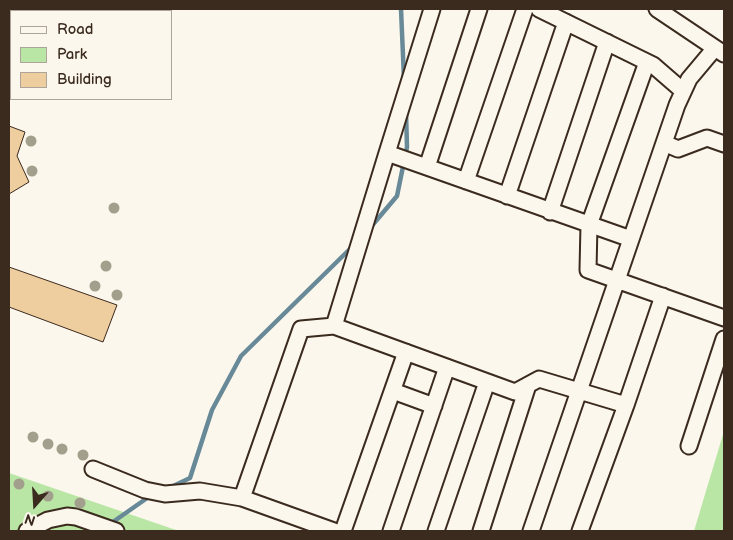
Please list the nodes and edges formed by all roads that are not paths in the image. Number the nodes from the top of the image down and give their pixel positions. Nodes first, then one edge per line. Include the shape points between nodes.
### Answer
1 (432, 9) edge
2 (479, 9) edge
3 (524, 9) edge
4 (540, 9) edge
5 (657, 9) edge
6 (566, 22) junction
7 (607, 42) junction
8 (720, 51) edge
9 (647, 62) junction
10 (683, 91) junction
11 (664, 144) junction
12 (724, 144) edge
13 (387, 153) junction
14 (427, 167) junction
15 (466, 181) junction
16 (507, 196) junction
17 (550, 212) junction
18 (589, 225) junction
19 (631, 239) junction
20 (617, 280) junction
21 (662, 296) junction
22 (724, 318) edge
23 (334, 326) junction
24 (724, 339) edge
25 (406, 352) junction
26 (447, 367) junction
27 (487, 382) junction
28 (528, 385) junction
29 (579, 390) junction
30 (393, 391) junction
31 (626, 405) junction
32 (434, 406) junction
33 (689, 446) dead end
34 (93, 469) dead end
35 (242, 498) junction
36 (27, 531) edge
37 (116, 531) edge
38 (334, 531) edge
39 (343, 531) edge
40 (391, 531) edge
41 (436, 531) edge
42 (481, 531) edge
43 (531, 531) edge
44 (580, 531) edge

1 - 13 street
2 - 14 street
3 - 15 street
4 - 6 street
5 - 8 street
6 - 7 street
6 - 16 street
7 - 9 street
7 - 17 street
8 - 10 street via 689,79
9 - 10 street
9 - 18 street
10 - 11 street
11 - 12 street via 678,148 707,138
11 - 19 street
13 - 14 street
13 - 23 street
14 - 15 street
15 - 16 street
16 - 17 street
17 - 18 street
18 - 19 street
18 - 20 street via 588,270
19 - 20 street
20 - 21 street
20 - 29 street
21 - 22 street
21 - 31 street
23 - 25 street
23 - 35 street via 301,329
24 - 33 street
25 - 26 street
25 - 30 street
26 - 27 street
26 - 32 street
27 - 28 street via 516,392
27 - 41 street
28 - 29 street via 539,379
28 - 42 street
29 - 31 street
29 - 43 street
30 - 32 street
30 - 39 street
31 - 44 street
32 - 40 street
34 - 35 street via 165,494 200,491
35 - 38 street
36 - 37 street via 48,520 67,516

